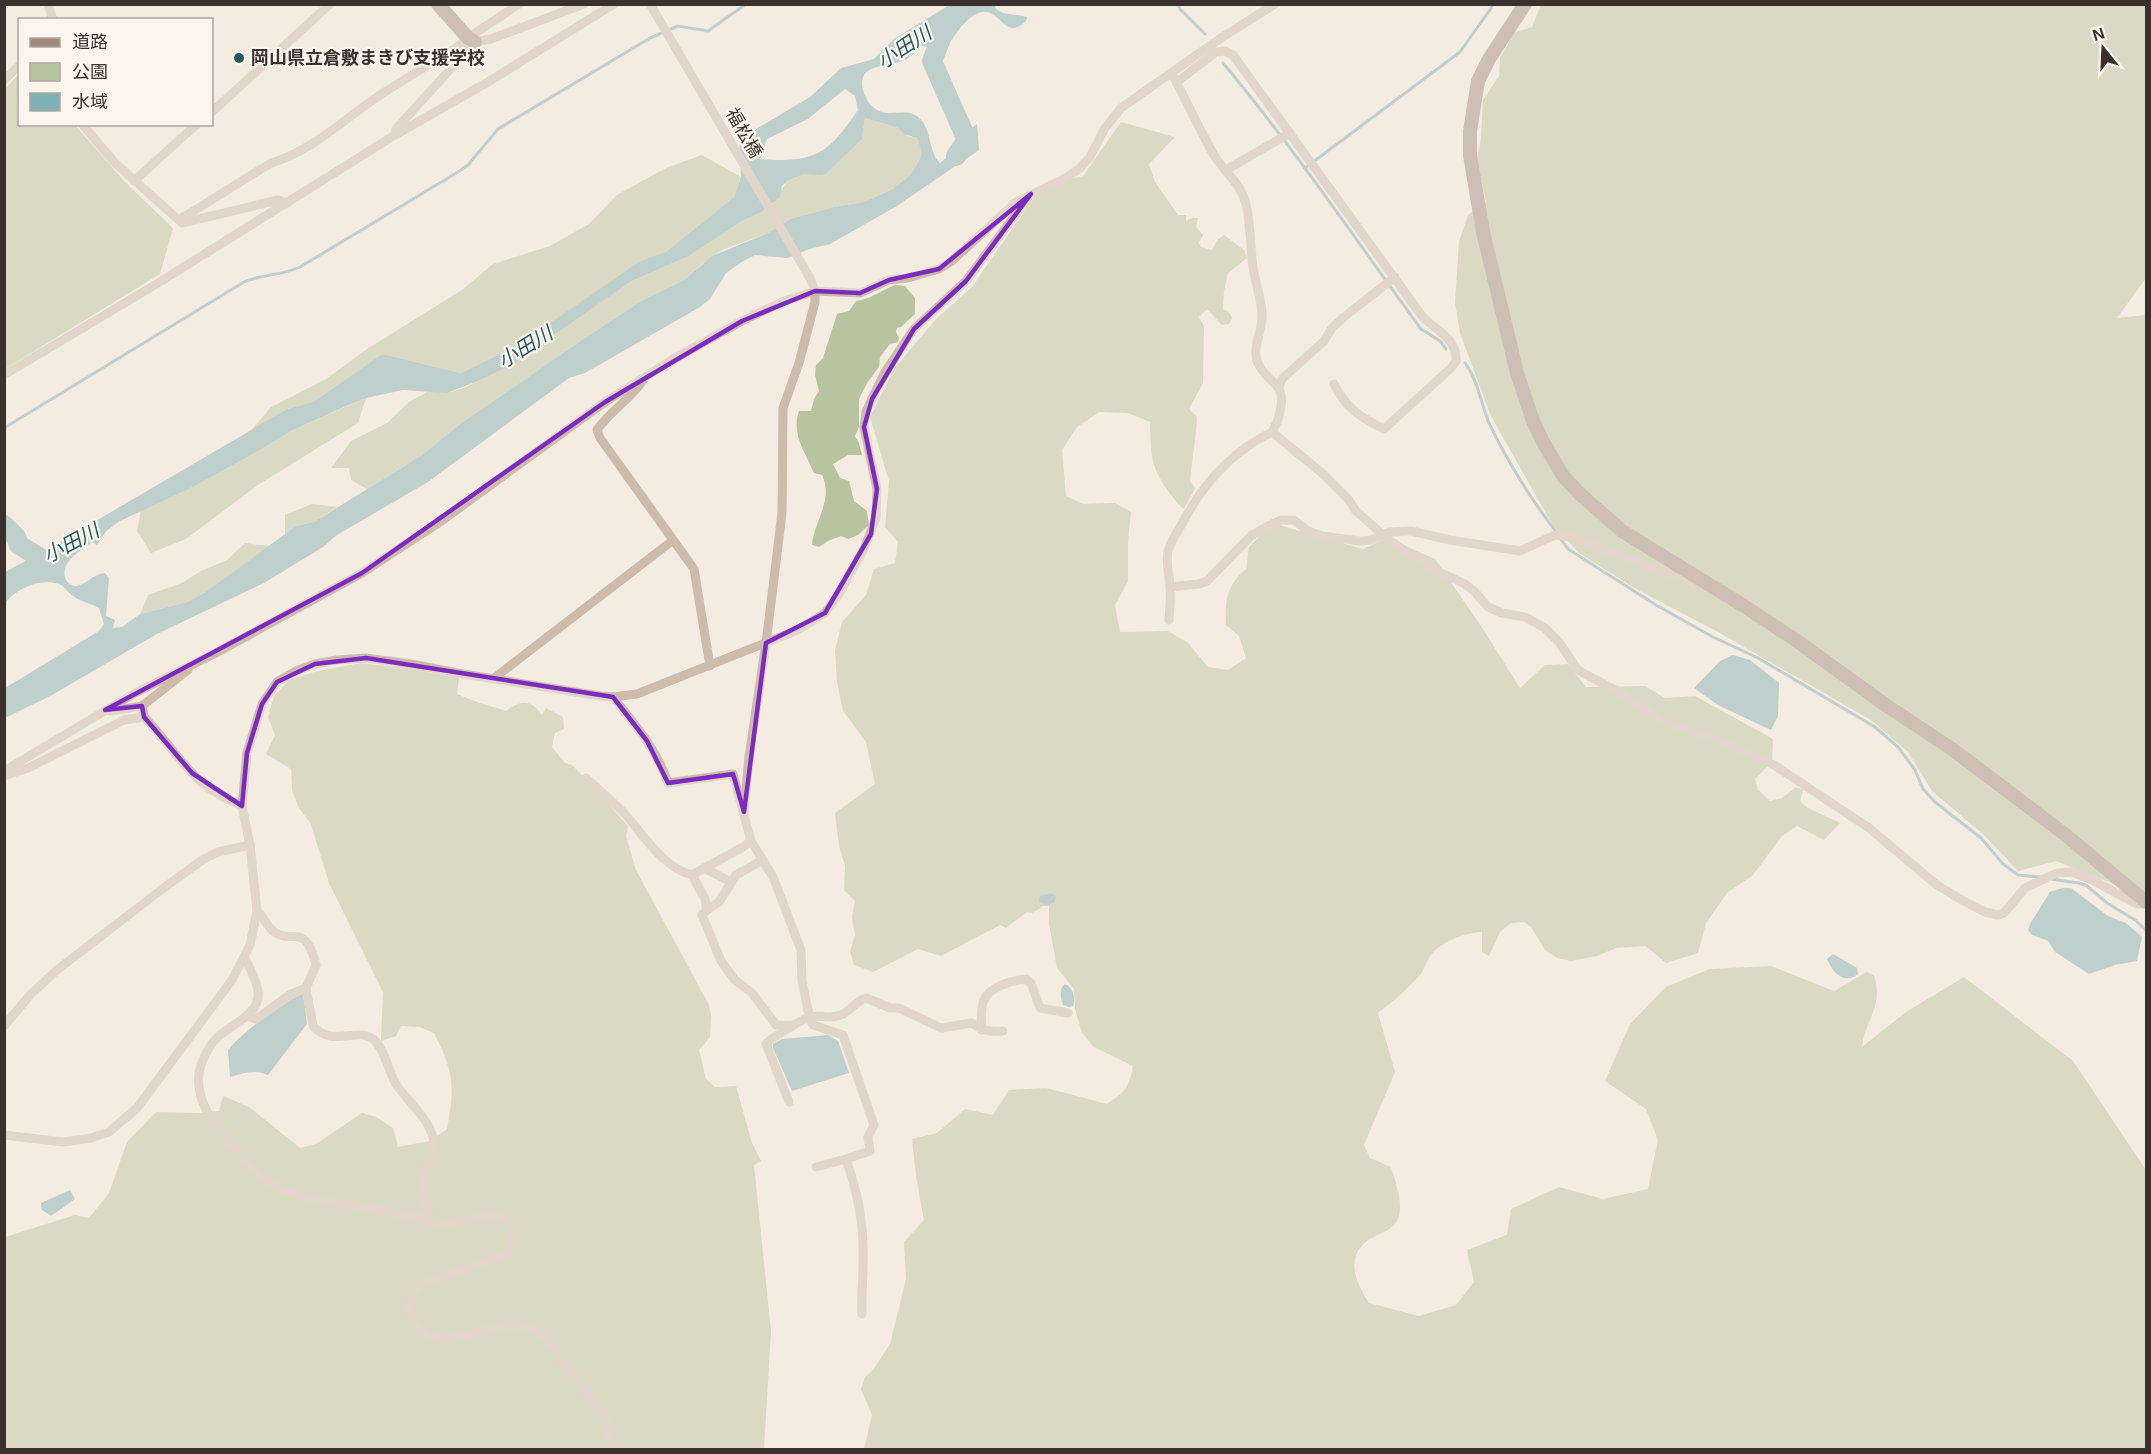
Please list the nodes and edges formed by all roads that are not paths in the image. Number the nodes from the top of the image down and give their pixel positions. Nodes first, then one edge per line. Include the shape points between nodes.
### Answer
1 (330, 4) edge
2 (438, 4) edge
3 (519, 4) edge
4 (584, 4) edge
5 (614, 4) edge
6 (650, 4) edge
7 (1275, 4) edge
8 (1525, 4) edge
9 (472, 40) junction
10 (18, 68) edge
11 (1175, 78) junction
12 (4, 80) edge
13 (213, 111) edge
14 (84, 126) edge
15 (195, 126) edge
16 (1290, 133) junction
17 (395, 135) junction
18 (1226, 170) junction
19 (134, 181) junction
20 (1031, 194) junction
21 (288, 203) junction
22 (179, 220) junction
23 (1395, 277) junction
24 (815, 291) junction
25 (4, 375) edge
26 (646, 376) junction
27 (1335, 384) dead end
28 (1279, 387) junction
29 (1272, 432) junction
30 (1384, 534) junction
31 (672, 541) junction
32 (1170, 587) junction
33 (1723, 594) junction
34 (1169, 620) dead end
35 (766, 643) junction
36 (194, 663) junction
37 (710, 666) junction
38 (493, 679) junction
39 (613, 697) junction
40 (142, 706) junction
41 (105, 710) junction
42 (144, 717) junction
43 (4, 771) edge
44 (4, 776) edge
45 (586, 778) dead end
46 (242, 806) junction
47 (744, 812) junction
48 (751, 841) junction
49 (250, 845) junction
50 (762, 860) junction
51 (704, 868) junction
52 (692, 875) junction
53 (731, 882) junction
54 (2146, 903) edge
55 (707, 910) junction
56 (257, 911) junction
57 (245, 958) junction
58 (306, 988) junction
59 (1068, 1013) dead end
60 (246, 1016) junction
61 (810, 1017) junction
62 (4, 1026) edge
63 (794, 1026) junction
64 (981, 1030) junction
65 (1003, 1031) dead end
66 (789, 1102) dead end
67 (4, 1135) edge
68 (846, 1159) junction
69 (816, 1167) dead end
70 (432, 1221) junction
71 (862, 1314) dead end
72 (614, 1449) edge

1 - 13 street
2 - 9 street
3 - 9 street
4 - 9 street via 491,39
5 - 17 street
6 - 24 street, 福松橋
7 - 11 street via 1221,38
8 - 33 street via 1478,81 1470,155 1483,232 1533,421 1563,476 1601,514
9 - 17 street via 396,129
9 - 22 street via 376,98 333,130
10 - 12 street
11 - 16 street via 1216,52 1226,51 1233,55
11 - 18 street
11 - 20 street via 1143,91 1121,108 1079,169
14 - 19 street
15 - 19 street
16 - 18 street
16 - 23 street
17 - 21 street
18 - 28 street via 1246,202 1262,312 1255,349 1257,361
19 - 22 street
20 - 24 street via 1016,202 939,269 889,280 860,293
20 - 35 street via 966,281 914,329 872,399 864,427 877,489 876,518 845,585 825,613
21 - 22 street via 278,200 182,223
21 - 25 street
23 - 27 street via 1422,316 1451,341 1456,361 1384,429 1352,411
23 - 28 street via 1332,328 1324,341 1282,379
24 - 26 street via 742,321
24 - 35 street via 799,363 783,408 782,513
26 - 31 street via 597,430
26 - 36 street via 387,557
28 - 29 street via 1282,403
29 - 30 street via 1322,473 1356,512
29 - 32 street via 1232,459 1191,504 1168,550
30 - 32 street via 1360,541 1322,536 1294,520 1281,520 1251,537 1207,581
30 - 33 street via 1411,531 1521,551 1556,535 1572,537
30 - 54 street via 1439,572 1465,584 1488,607 1525,617 1545,628 1576,669 1665,722 1719,740 1798,779 1869,828 1937,885 1985,912 2004,913 2025,888 2057,873 2072,872 2137,904
31 - 37 street via 694,569
31 - 38 street
32 - 34 street
33 - 54 street via 1952,749 2067,836
35 - 37 street
35 - 47 street
36 - 40 street
36 - 41 street
37 - 39 street via 637,694
38 - 39 street
38 - 46 street via 366,658 315,664 287,675 268,693 257,716 247,753
39 - 47 street via 647,741 668,783 733,774
40 - 41 street
40 - 42 street
41 - 43 street
42 - 44 street via 124,720
42 - 46 street via 202,783
45 - 52 street via 667,862
46 - 49 street
47 - 48 street
48 - 50 street
48 - 51 street
49 - 56 street
49 - 62 street via 202,860 161,890 57,970
50 - 53 street
50 - 61 street via 773,877 801,950 802,981
51 - 52 street
51 - 53 street
52 - 55 street
53 - 55 street via 719,902
55 - 63 street via 702,915 721,961 735,980 752,993 776,1025
56 - 57 street
56 - 58 street via 282,938 298,936 307,944 316,965
57 - 60 street via 259,994
57 - 67 street via 143,1101 109,1132 63,1142
58 - 60 street via 255,1019
58 - 70 street via 313,1026 330,1037 365,1036 375,1041 397,1085 429,1129 434,1145 423,1184
59 - 64 street via 1040,1008 1031,983 1020,980 988,994 983,1001
60 - 70 street via 213,1041 199,1074 206,1109 242,1159 289,1193
61 - 63 street
61 - 64 street via 843,1014 866,998 941,1028 972,1023
61 - 68 street via 813,1025 843,1035 874,1125 868,1137 870,1151
63 - 66 street via 766,1044
64 - 65 street
68 - 69 street
68 - 71 street via 857,1190 862,1226
70 - 72 street via 501,1217 512,1229 512,1245 501,1257 424,1283 412,1294 411,1316 416,1326 431,1338 448,1340 503,1326 534,1330 555,1351 605,1418

